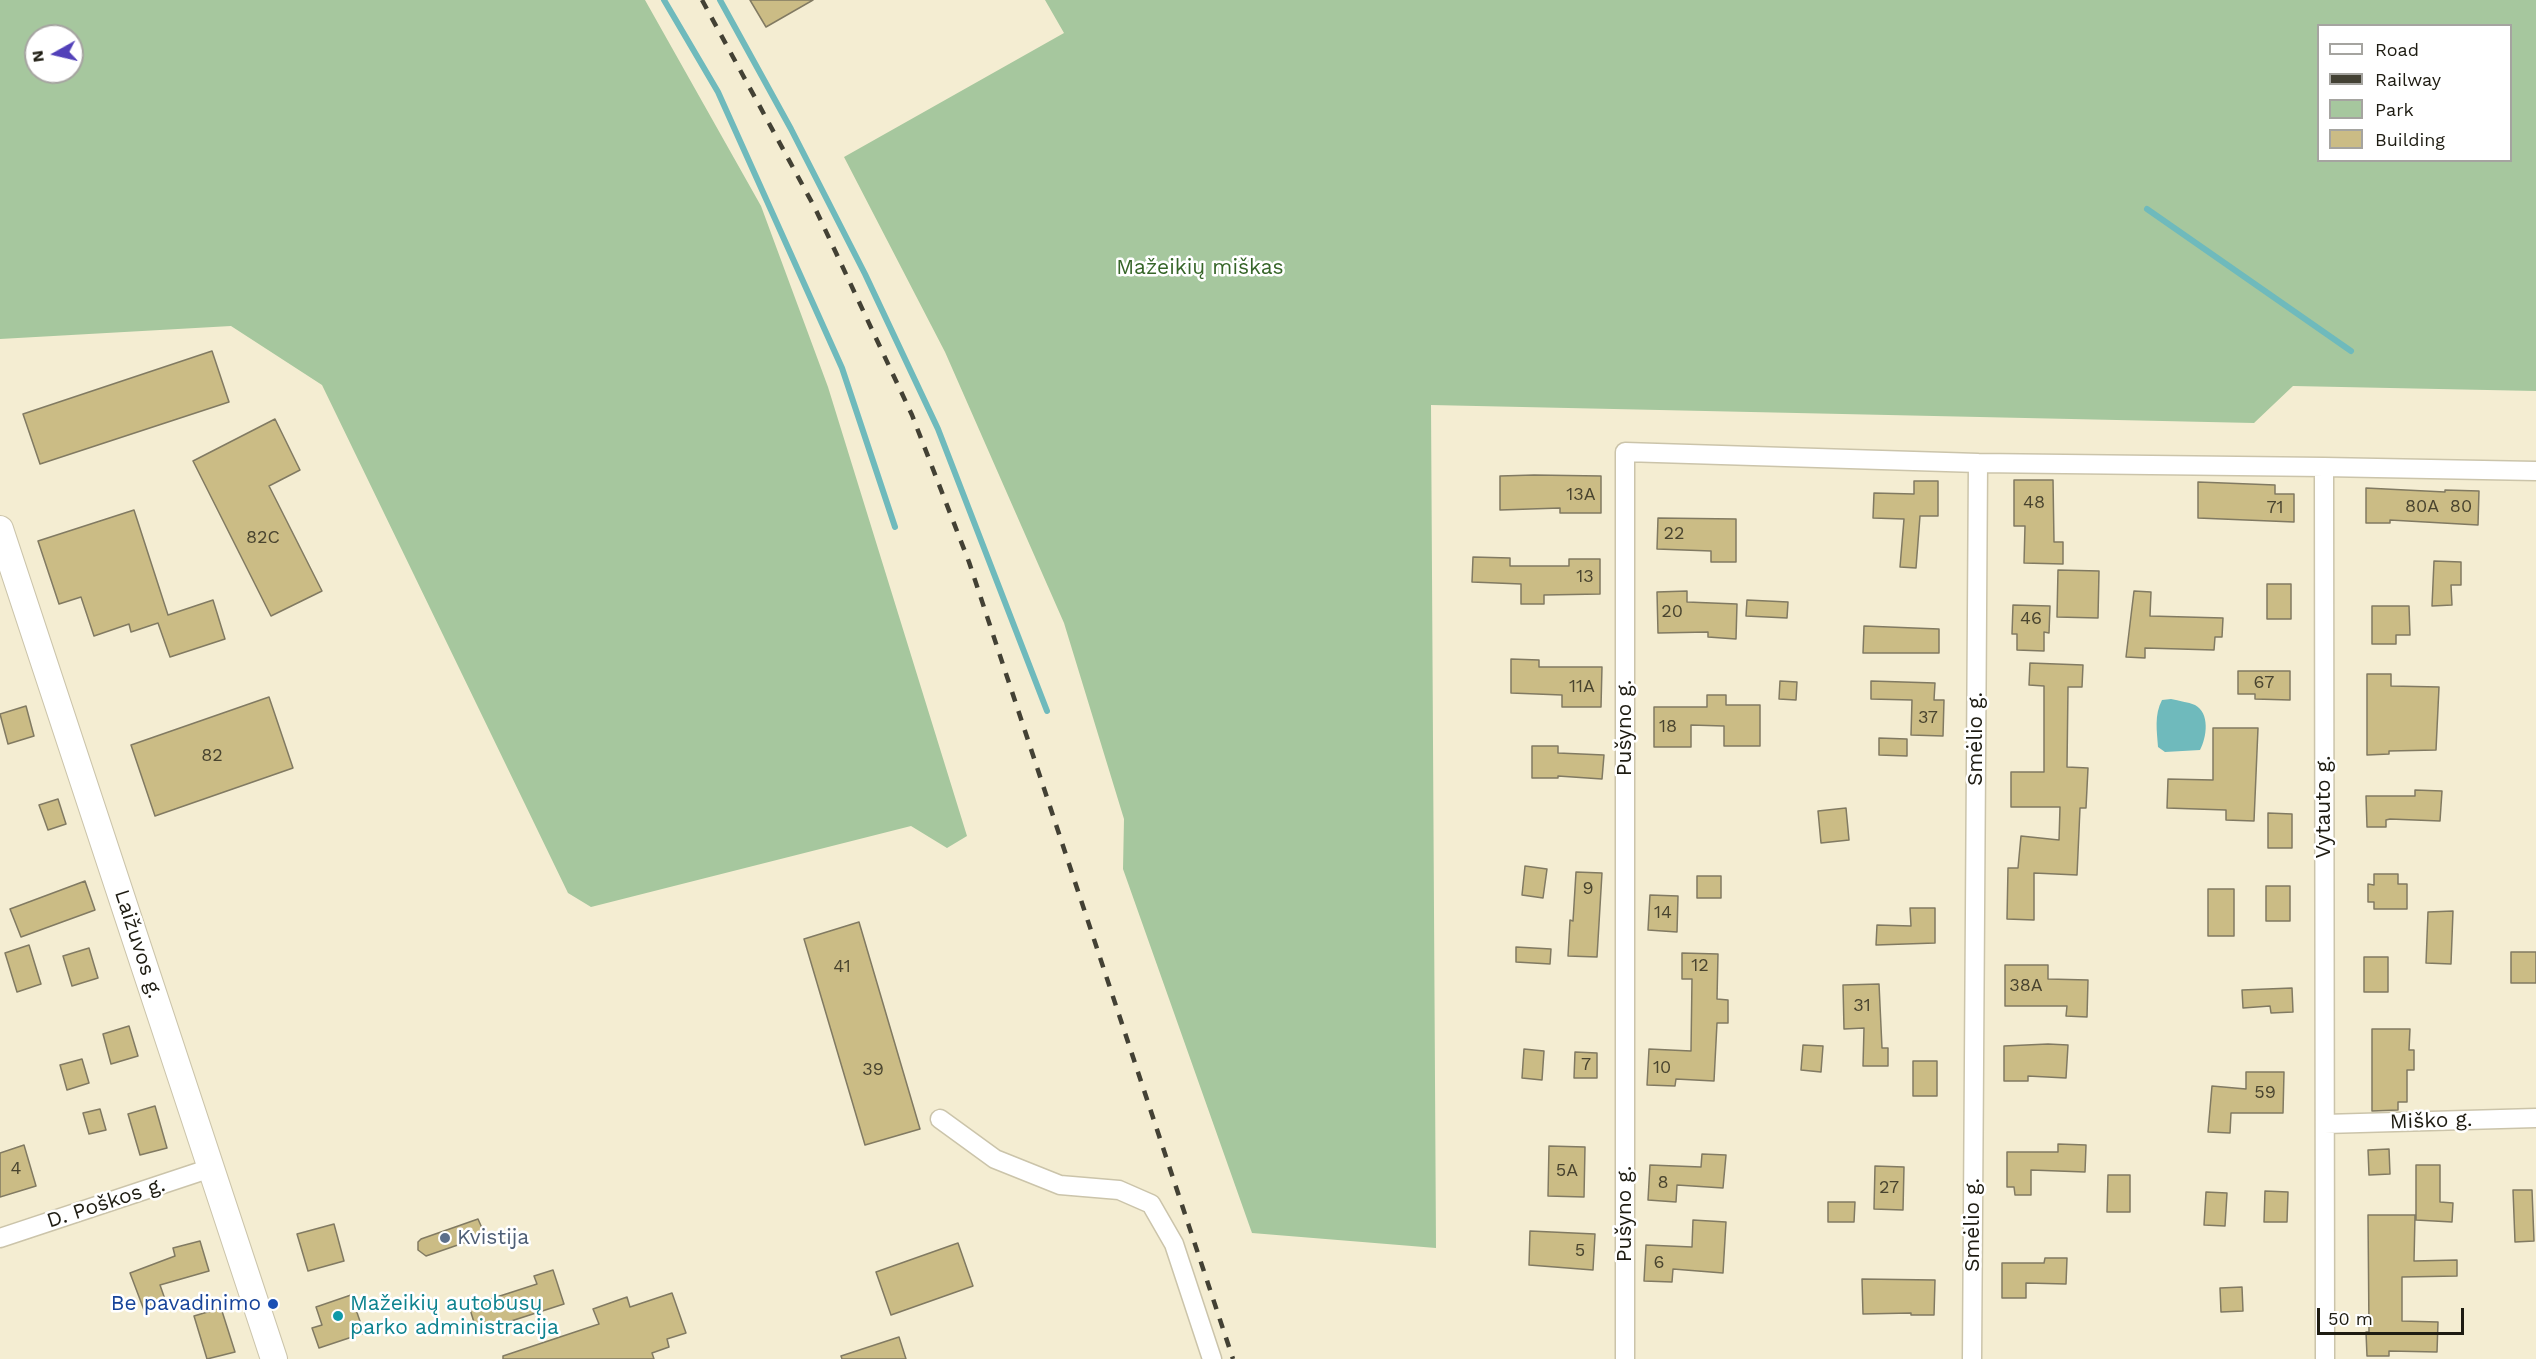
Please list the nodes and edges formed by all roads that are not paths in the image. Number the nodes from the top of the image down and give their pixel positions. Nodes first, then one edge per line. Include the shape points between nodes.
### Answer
1 (1978, 463) junction
2 (2324, 467) junction
3 (2536, 471) edge
4 (0, 529) edge
5 (2536, 1118) edge
6 (940, 1119) dead end
7 (2325, 1124) junction
8 (211, 1168) junction
9 (0, 1239) edge
10 (274, 1359) edge
11 (1212, 1359) edge
12 (1625, 1359) edge
13 (1972, 1359) edge
14 (2325, 1359) edge

1 - 2 street
1 - 12 street, Pušyno g. via 1625,452
1 - 13 street, Smėlio g.
2 - 3 street
2 - 7 street, Vytauto g.
4 - 8 main road, Laižuvos g.
5 - 7 street, Miško g.
6 - 11 street via 995,1159 1060,1185 1119,1190 1151,1204 1174,1244
7 - 14 street, Vytauto g.
8 - 9 street, D. Poškos g.
8 - 10 main road, Laižuvos g.

